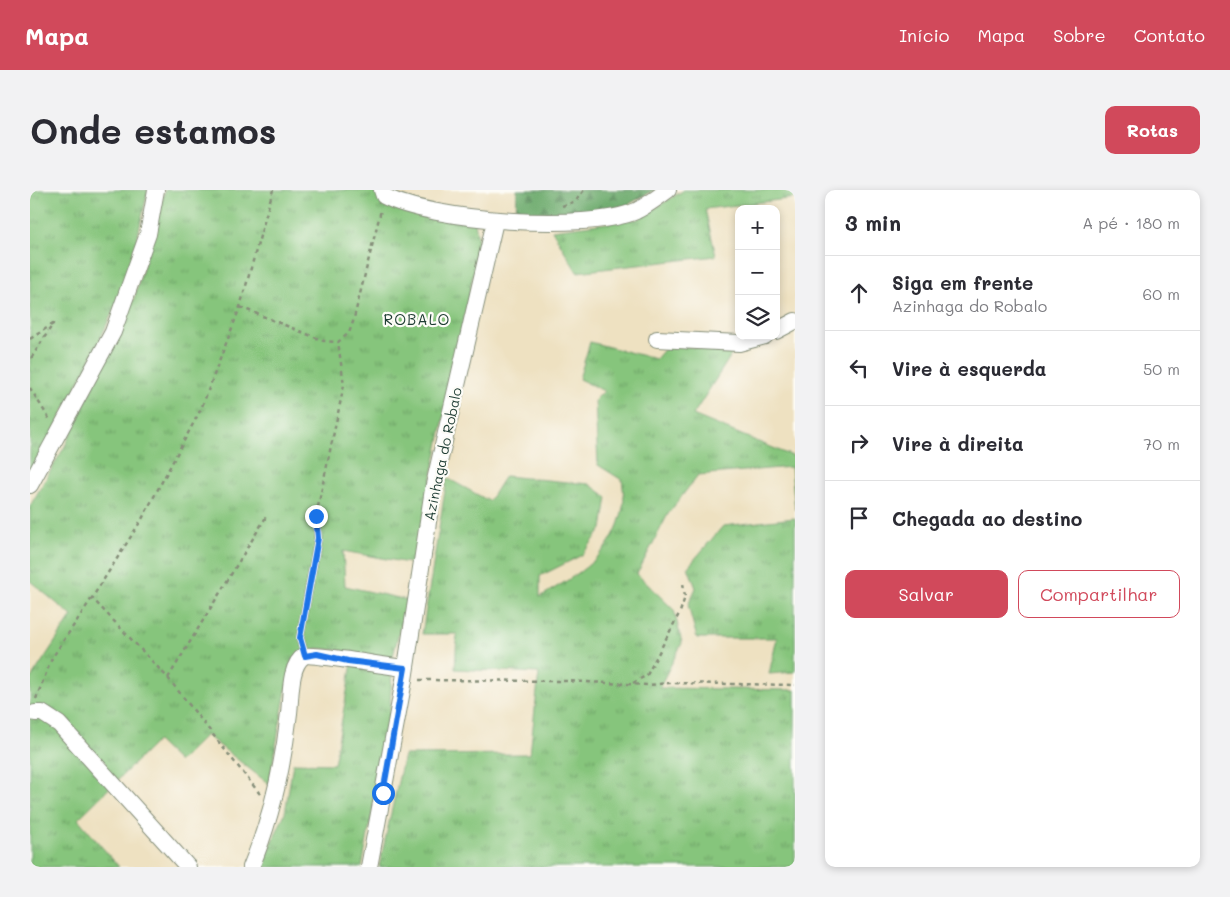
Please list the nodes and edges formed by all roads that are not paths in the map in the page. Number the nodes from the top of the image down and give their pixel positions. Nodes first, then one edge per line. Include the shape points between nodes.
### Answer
1 (156, 190) edge
2 (668, 190) edge
3 (383, 193) edge
4 (495, 220) junction
5 (795, 321) edge
6 (780, 329) edge
7 (657, 339) dead end
8 (750, 340) edge
9 (30, 485) edge
10 (316, 516) road end
11 (305, 656) junction
12 (405, 674) junction
13 (35, 713) road end
14 (188, 867) edge
15 (251, 867) edge
16 (369, 867) edge

1 - 9 street via 148,234 113,332
2 - 4 street via 636,211 592,220
3 - 4 street via 408,205
4 - 12 street, Azinhaga do Robalo via 433,489
5 - 6 street
7 - 8 street via 739,343
10 - 11 lane via 318,538 300,638
11 - 12 street via 317,654
11 - 15 street via 298,662 293,679 281,777
12 - 16 street, Azinhaga do Robalo
13 - 14 street via 42,713 59,724

